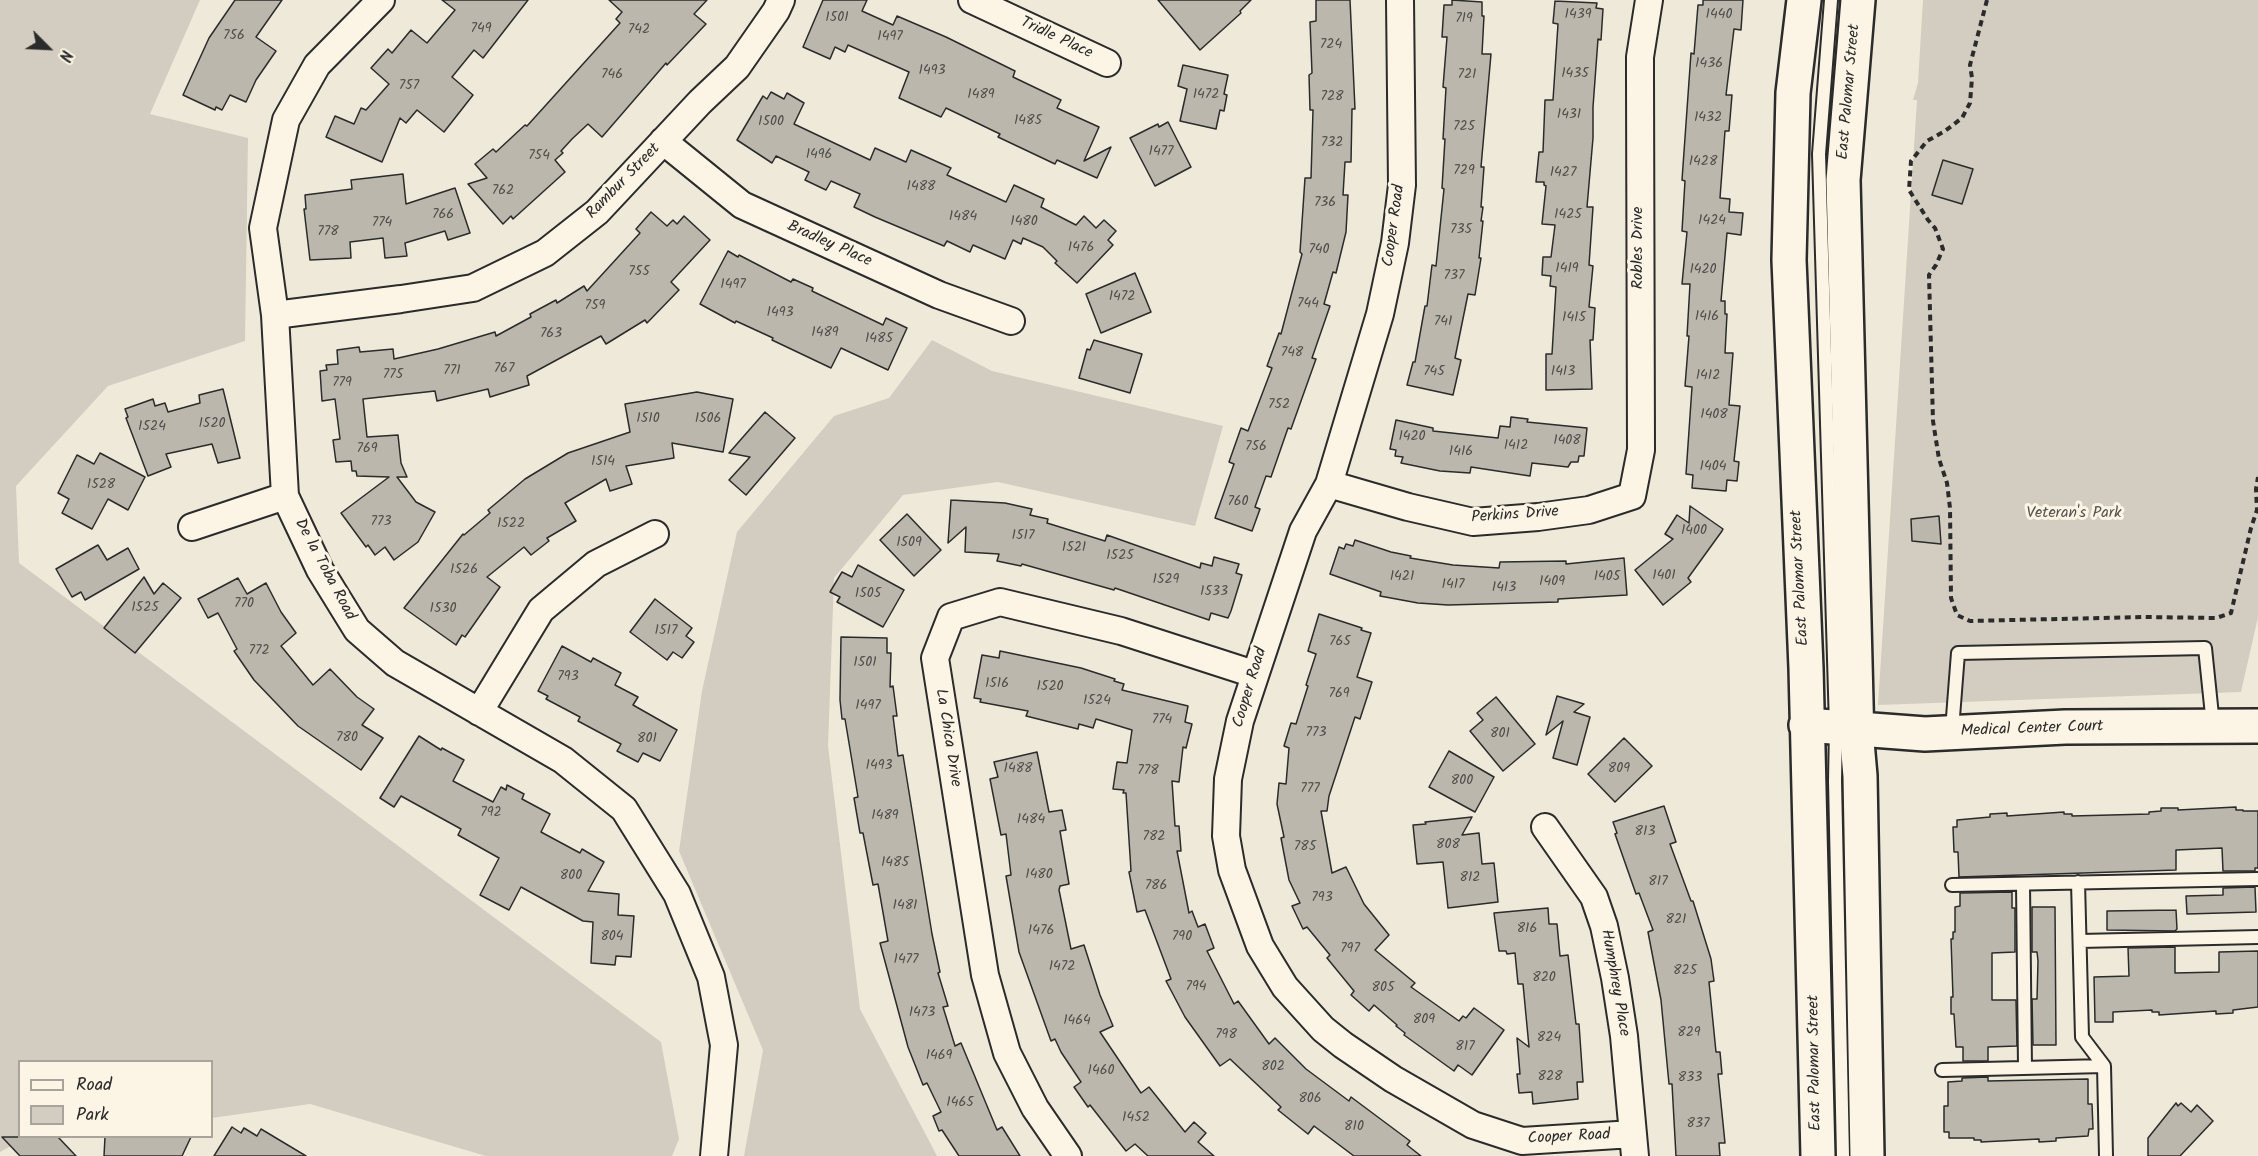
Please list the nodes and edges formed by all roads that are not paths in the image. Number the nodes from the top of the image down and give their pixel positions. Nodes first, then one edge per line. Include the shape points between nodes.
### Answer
1 (381, 0) edge
2 (781, 0) edge
3 (972, 0) edge
4 (1400, 0) edge
5 (1649, 0) edge
6 (1804, 0) edge
7 (1831, 0) edge
8 (1858, 0) edge
9 (1107, 63) dead end
10 (663, 141) junction
11 (275, 315) junction
12 (1011, 321) dead end
13 (1329, 484) junction
14 (285, 496) junction
15 (1632, 496) joint
16 (192, 527) dead end
17 (655, 534) dead end
18 (1254, 674) junction
19 (479, 712) junction
20 (2258, 726) edge
21 (1833, 727) junction
22 (2213, 727) junction
23 (1952, 732) junction
24 (1545, 827) dead end
25 (2258, 879) edge
26 (2078, 882) junction
27 (2023, 884) junction
28 (1952, 885) dead end
29 (2258, 937) edge
30 (2080, 941) junction
31 (2104, 1066) junction
32 (2025, 1068) junction
33 (1942, 1070) dead end
34 (1634, 1145) edge
35 (714, 1156) edge
36 (1068, 1156) edge
37 (1818, 1156) edge
38 (1844, 1156) edge
39 (1867, 1156) edge
40 (2106, 1156) edge

1 - 11 street, De la Toba Road via 317,65 286,120 262,228
2 - 10 street, Rambur Street via 737,67
3 - 9 street, Tridle Place
4 - 13 street, Cooper Road via 1402,171 1395,243 1380,314
5 - 15 street, Robles Drive via 1640,57 1641,450
6 - 21 main road, East Palomar Street via 1793,93 1789,260 1806,668
7 - 21 lane via 1819,154
8 - 21 main road, East Palomar Street via 1844,180
10 - 11 street, Rambur Street via 597,212 545,253 473,288
10 - 12 street, Bradley Place via 742,205 939,294
11 - 14 street, De la Toba Road
13 - 15 street, Perkins Drive via 1473,522 1589,510
13 - 18 street, Cooper Road via 1303,531
14 - 16 street
14 - 19 street, De la Toba Road via 320,570 357,630 395,663
17 - 19 street via 596,564 541,610
18 - 34 street, Cooper Road via 1228,779 1226,836 1247,915 1285,987 1343,1045 1473,1125 1521,1141
18 - 36 street, La Chica Drive via 1121,631 1000,602 951,617 935,658 988,986 1007,1053 1035,1108
19 - 35 street, De la Toba Road via 563,760 624,809 677,894 711,977 724,1045
20 - 22 main road, Medical Center Court
21 - 23 main road, Medical Center Court via 1925,734
21 - 37 main road, East Palomar Street
21 - 38 lane
21 - 39 main road, East Palomar Street
22 - 23 main road, Medical Center Court
22 - 23 lane via 2205,648 1958,653
24 - 34 street, Humphrey Place via 1594,897 1604,926 1624,1036
25 - 26 lane
26 - 27 lane
26 - 30 lane
27 - 28 lane
27 - 32 lane
29 - 30 lane
30 - 31 lane via 2082,1037
31 - 32 lane
31 - 40 lane
32 - 33 lane

